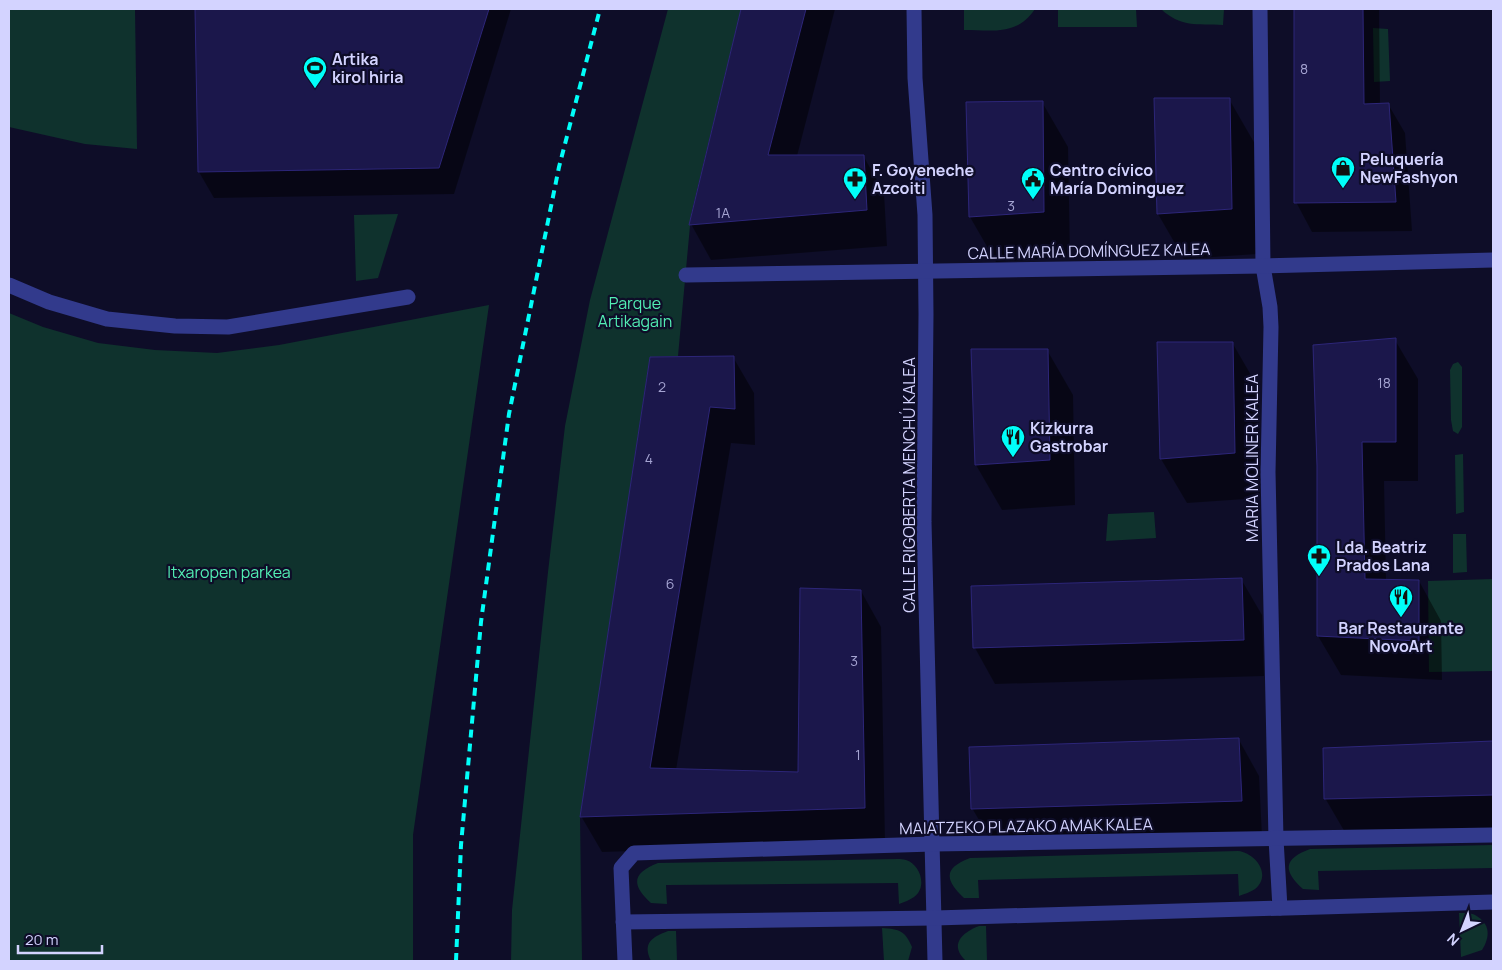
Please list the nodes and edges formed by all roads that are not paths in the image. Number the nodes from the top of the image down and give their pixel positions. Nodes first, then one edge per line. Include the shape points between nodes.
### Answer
1 (914, 9) edge
2 (1260, 9) edge
3 (1493, 260) edge
4 (1263, 266) junction
5 (925, 271) junction
6 (686, 276) dead end
7 (9, 285) edge
8 (408, 297) dead end
9 (1493, 835) edge
10 (1276, 839) junction
11 (933, 844) junction
12 (1493, 902) edge
13 (1280, 908) junction
14 (934, 918) junction
15 (623, 922) junction
16 (625, 961) edge
17 (936, 961) edge

1 - 5 street, CALLE RIGOBERTA MENCHÚ KALEA
2 - 4 street, MARIA MOLINER KALEA
3 - 4 street, CALLE MARÍA DOMÍNGUEZ KALEA
4 - 5 street, CALLE MARÍA DOMÍNGUEZ KALEA
4 - 10 street, MARIA MOLINER KALEA via 1271,327 1268,472
5 - 6 street, CALLE MARÍA DOMÍNGUEZ KALEA
5 - 11 street, CALLE RIGOBERTA MENCHÚ KALEA via 924,522
7 - 8 street via 48,302 107,319 175,326 228,327
9 - 10 street, MAIATZEKO PLAZAKO AMAK KALEA
10 - 11 street, MAIATZEKO PLAZAKO AMAK KALEA
10 - 13 street, MARIA MOLINER KALEA
11 - 14 street, CALLE RIGOBERTA MENCHÚ KALEA
11 - 15 street, MAIATZEKO PLAZAKO AMAK KALEA via 634,853 621,868
12 - 13 street
13 - 14 street
14 - 15 street
14 - 17 street, CALLE RIGOBERTA MENCHÚ KALEA
15 - 16 street, MAIATZEKO PLAZAKO AMAK KALEA

